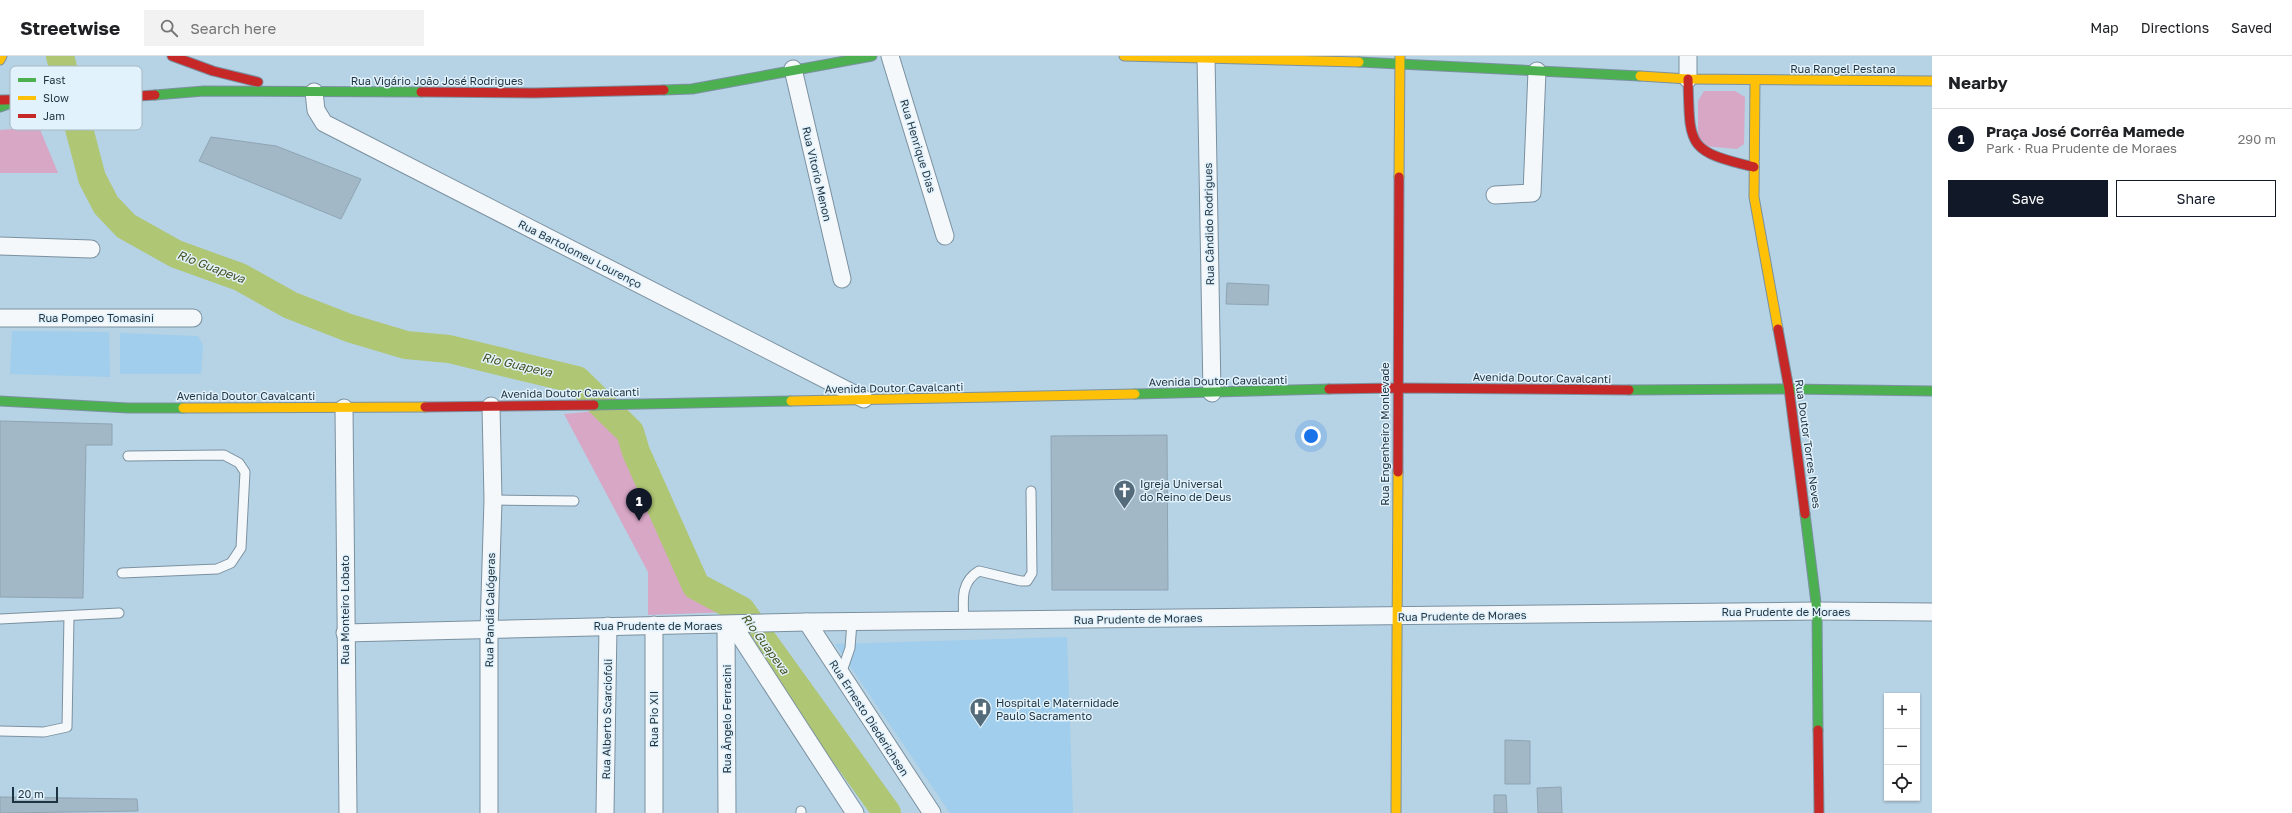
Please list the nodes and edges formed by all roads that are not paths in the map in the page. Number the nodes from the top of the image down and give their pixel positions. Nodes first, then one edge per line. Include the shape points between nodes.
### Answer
1 (2, 56) edge
2 (172, 56) edge
3 (872, 56) edge
4 (890, 56) edge
5 (1124, 56) edge
6 (1688, 56) edge
7 (1206, 57) edge
8 (0, 60) edge
9 (1400, 60) edge
10 (793, 69) junction
11 (1537, 71) junction
12 (1688, 79) junction
13 (1754, 81) junction
14 (1932, 81) edge
15 (290, 90) junction
16 (314, 92) junction
17 (142, 95) edge
18 (10, 103) edge
19 (0, 107) edge
20 (1754, 166) junction
21 (1495, 194) dead end
22 (946, 236) dead end
23 (0, 246) edge
24 (91, 249) dead end
25 (842, 279) dead end
26 (0, 318) edge
27 (192, 318) dead end
28 (1397, 388) junction
29 (1789, 389) junction
30 (1932, 392) edge
31 (1212, 393) junction
32 (865, 400) junction
33 (0, 401) edge
34 (491, 406) junction
35 (344, 408) junction
36 (128, 456) dead end
37 (1031, 491) dead end
38 (493, 500) junction
39 (574, 501) dead end
40 (122, 572) dead end
41 (1817, 611) junction
42 (1932, 612) edge
43 (119, 613) dead end
44 (69, 616) junction
45 (1396, 617) junction
46 (0, 619) edge
47 (964, 621) junction
48 (807, 622) junction
49 (852, 622) junction
50 (654, 625) junction
51 (735, 625) junction
52 (608, 626) junction
53 (489, 630) junction
54 (345, 633) junction
55 (841, 674) junction
56 (0, 731) edge
57 (348, 813) edge
58 (489, 813) edge
59 (605, 813) edge
60 (654, 813) edge
61 (727, 813) edge
62 (855, 813) edge
63 (932, 813) edge
64 (1396, 813) edge
65 (1819, 813) edge

1 - 8 main road
2 - 15 main road via 213,71
3 - 10 main road, Rua Vigário João José Rodrigues
4 - 22 street, Rua Henrique Dias
5 - 7 main road
6 - 12 street
7 - 9 main road
7 - 31 street, Rua Cândido Rodrigues
9 - 11 main road
9 - 28 main road, Rua Engenheiro Monlevade
10 - 16 main road, Rua Vigário João José Rodrigues via 692,89 534,93
10 - 25 street, Rua Vitorio Menon
11 - 12 main road
11 - 21 street via 1532,193
12 - 13 main road
12 - 20 main road via 1690,131 1694,143 1700,150 1716,158
13 - 14 main road, Rua Rangel Pestana
13 - 20 main road, Rua Doutor Torres Neves
15 - 16 main road, Rua Vigário João José Rodrigues
15 - 17 main road, Rua Vigário João José Rodrigues via 204,91
16 - 32 street, Rua Bartolomeu Lourenço via 316,110 324,123
18 - 19 main road
20 - 29 main road, Rua Doutor Torres Neves via 1754,196
23 - 24 street
26 - 27 street, Rua Pompeo Tomasini
28 - 29 main road, Avenida Doutor Cavalcanti via 1702,391
28 - 31 main road, Avenida Doutor Cavalcanti
28 - 45 main road, Rua Engenheiro Monlevade
29 - 30 main road, Avenida Doutor Cavalcanti
29 - 41 main road, Rua Doutor Torres Neves
31 - 32 main road, Avenida Doutor Cavalcanti
32 - 34 main road, Avenida Doutor Cavalcanti
33 - 35 main road, Avenida Doutor Cavalcanti via 128,408
34 - 35 main road, Avenida Doutor Cavalcanti
34 - 38 street, Rua Pandiá Calógeras
35 - 54 street, Rua Monteiro Lobato
36 - 40 lane via 224,456 238,464 245,472 245,480 241,548 231,563 217,570
37 - 47 lane via 1030,578 1021,581 979,571 971,576 964,587
38 - 39 lane
38 - 53 street, Rua Pandiá Calógeras
41 - 42 street, Rua Prudente de Moraes
41 - 45 street, Rua Prudente de Moraes
41 - 65 main road, Rua Doutor Torres Neves
43 - 44 lane
44 - 46 lane
44 - 56 lane via 68,724 64,729 44,732
45 - 47 street, Rua Prudente de Moraes
45 - 64 main road, Rua Engenheiro Monlevade
47 - 49 street, Rua Prudente de Moraes
48 - 49 street, Rua Prudente de Moraes
48 - 51 street, Rua Prudente de Moraes
48 - 55 street, Rua Ernesto Diederichsen
49 - 55 lane via 850,648
50 - 51 street, Rua Prudente de Moraes
50 - 52 street, Rua Prudente de Moraes
50 - 60 street, Rua Pio XII
51 - 61 street, Rua Ângelo Ferracini
51 - 62 street
52 - 53 street, Rua Prudente de Moraes
52 - 59 street, Rua Alberto Scarciofoli
53 - 54 street, Rua Prudente de Moraes
53 - 58 street, Rua Pandiá Calógeras
54 - 57 street, Rua Monteiro Lobato
55 - 63 street, Rua Ernesto Diederichsen

